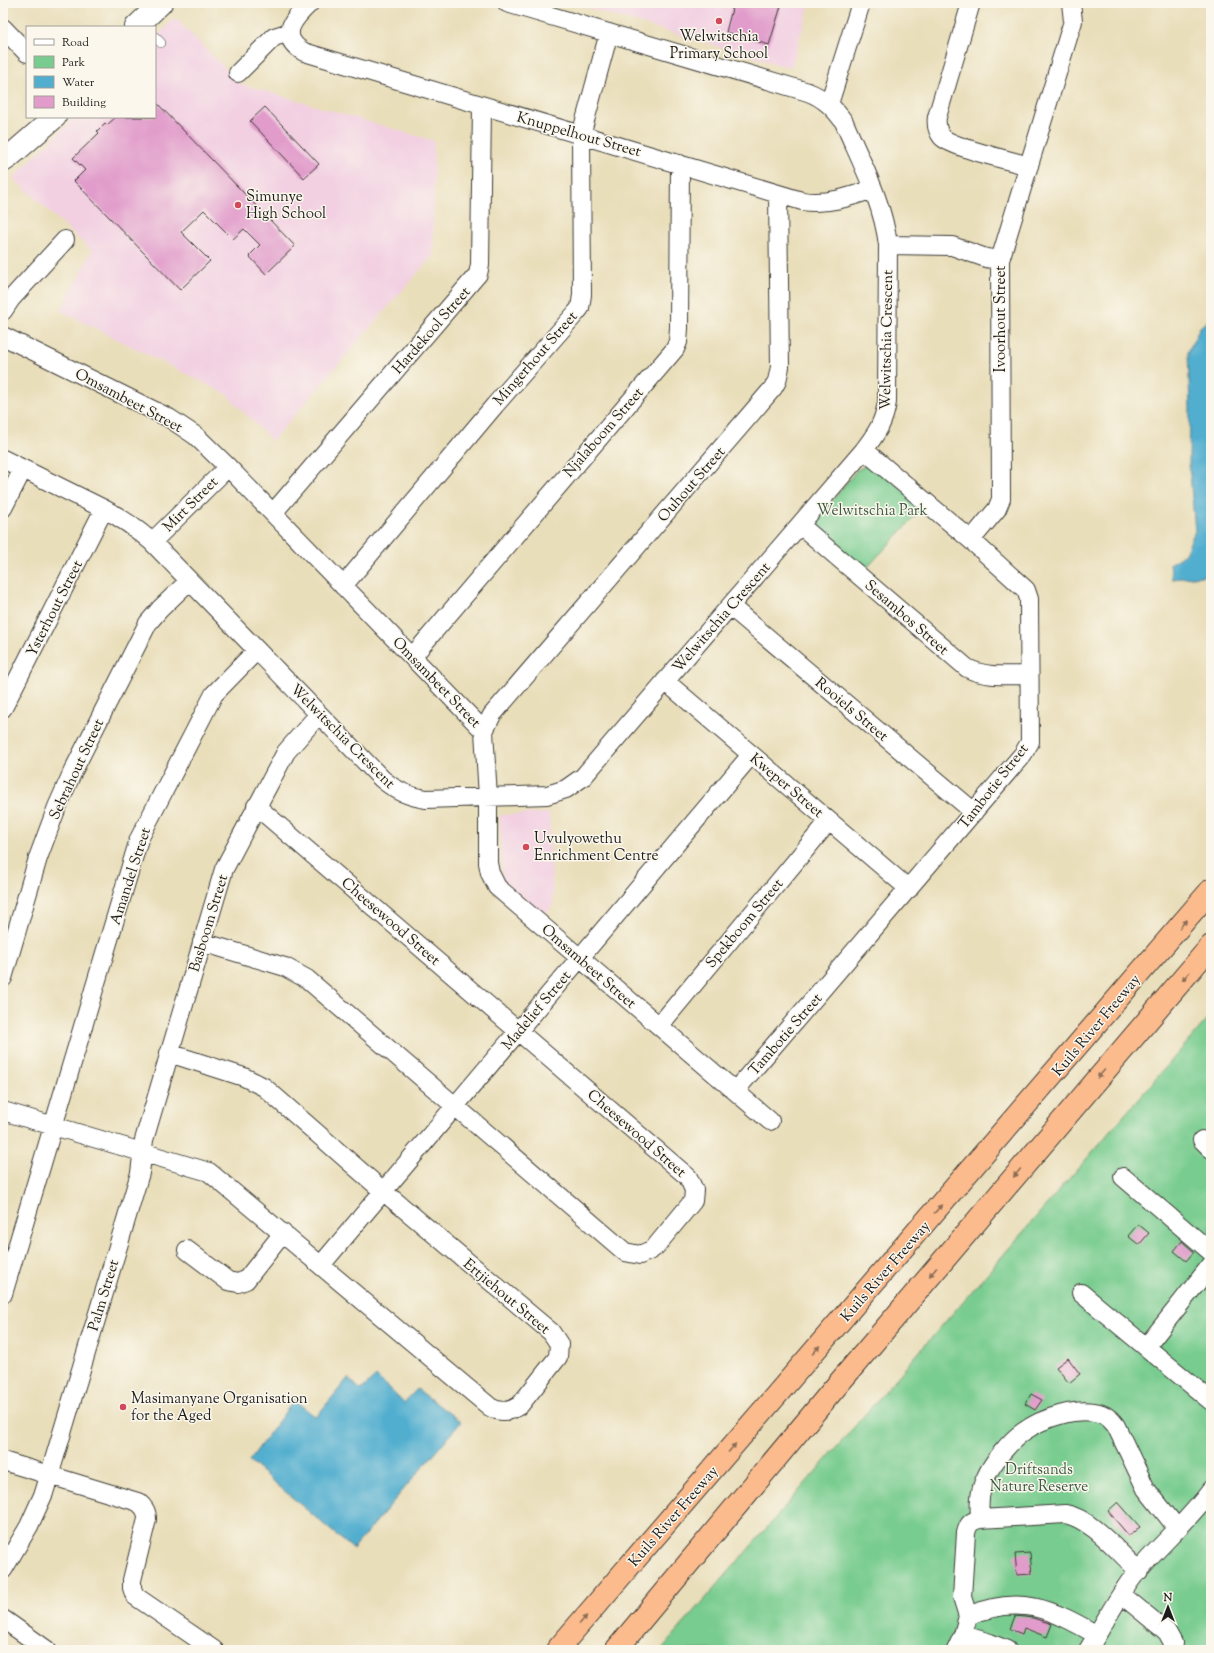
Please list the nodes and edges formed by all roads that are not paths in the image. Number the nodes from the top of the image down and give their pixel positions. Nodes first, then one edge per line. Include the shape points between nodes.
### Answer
1 (161, 3) edge
2 (310, 3) edge
3 (507, 3) edge
4 (861, 3) edge
5 (971, 3) edge
6 (1071, 3) edge
7 (150, 26) edge
8 (3, 28) edge
9 (608, 33) junction
10 (291, 36) junction
11 (26, 52) edge
12 (238, 73) dead end
13 (829, 104) junction
14 (482, 106) junction
15 (33, 118) edge
16 (54, 118) edge
17 (581, 135) junction
18 (3, 148) edge
19 (3, 161) edge
20 (680, 164) junction
21 (1029, 166) junction
22 (873, 189) junction
23 (778, 194) junction
24 (65, 240) dead end
25 (888, 245) junction
26 (1000, 260) junction
27 (3, 311) edge
28 (3, 336) edge
29 (864, 450) junction
30 (3, 459) edge
31 (228, 467) junction
32 (23, 469) junction
33 (3, 508) edge
34 (104, 509) junction
35 (273, 513) junction
36 (800, 525) junction
37 (971, 540) junction
38 (152, 542) junction
39 (189, 581) junction
40 (343, 586) junction
41 (730, 606) junction
42 (257, 650) junction
43 (412, 657) junction
44 (1029, 675) junction
45 (665, 681) junction
46 (3, 708) edge
47 (319, 714) junction
48 (484, 731) junction
49 (751, 755) junction
50 (488, 797) junction
51 (256, 806) junction
52 (974, 812) junction
53 (829, 821) junction
54 (909, 889) junction
55 (1211, 890) edge
56 (202, 942) junction
57 (1211, 946) edge
58 (579, 958) junction
59 (3, 978) edge
60 (659, 1026) junction
61 (518, 1030) junction
62 (169, 1053) junction
63 (735, 1091) junction
64 (455, 1106) junction
65 (3, 1111) edge
66 (770, 1121) dead end
67 (54, 1126) junction
68 (142, 1153) junction
69 (1123, 1177) dead end
70 (383, 1191) junction
71 (283, 1233) junction
72 (186, 1250) dead end
73 (1211, 1252) edge
74 (321, 1265) junction
75 (1211, 1265) edge
76 (1081, 1293) dead end
77 (3, 1294) edge
78 (1146, 1347) junction
79 (1211, 1401) edge
80 (3, 1461) edge
81 (49, 1476) junction
82 (1208, 1500) edge
83 (980, 1519) junction
84 (1177, 1528) junction
85 (3, 1570) edge
86 (1138, 1571) junction
87 (1122, 1595) junction
88 (968, 1616) junction
89 (3, 1619) edge
90 (1097, 1635) junction
91 (960, 1643) edge
92 (47, 1650) edge
93 (214, 1650) edge
94 (557, 1650) edge
95 (616, 1650) edge
96 (1007, 1650) edge
97 (1088, 1650) edge
98 (1172, 1650) edge

1 - 7 street
2 - 10 street via 294,19
3 - 9 street, Welwitschia Crescent
4 - 13 street
5 - 21 street via 937,116 938,130 946,141 953,144
6 - 21 street, Ivoorhout Street via 1073,21
8 - 11 street
9 - 13 street, Welwitschia Crescent via 808,92
9 - 17 street, Mingerhout Street
10 - 12 street via 274,37
10 - 14 street, Knuppelhout Street via 294,45 304,52
13 - 22 street, Welwitschia Crescent via 844,122
14 - 17 street, Knuppelhout Street
14 - 35 street, Hardekool Street via 478,274
15 - 18 street
16 - 19 street
17 - 20 street, Knuppelhout Street
17 - 40 street, Mingerhout Street via 580,308
20 - 23 street, Knuppelhout Street
20 - 43 street, Njalaboom Street via 679,328 675,349
21 - 26 street, Ivoorhout Street
22 - 23 street, Knuppelhout Street via 824,202 802,201
22 - 25 street, Welwitschia Crescent
23 - 48 street, Ouhout Street via 780,367 777,382 492,715
24 - 27 street
25 - 26 street via 946,246
25 - 29 street, Welwitschia Crescent via 887,402 879,430
26 - 37 street, Ivoorhout Street via 1001,499 997,509
28 - 31 street, Omsambeet Street via 169,418 196,436
29 - 36 street, Welwitschia Crescent
29 - 37 street, Tambotie Street
30 - 32 street, Welwitschia Crescent
31 - 35 street, Omsambeet Street
31 - 38 street, Mirt Street
32 - 33 street
32 - 34 street, Welwitschia Crescent
34 - 38 street, Welwitschia Crescent via 121,517
34 - 46 street, Ysterhout Street
35 - 40 street, Omsambeet Street
36 - 41 street, Welwitschia Crescent
36 - 44 street, Sesambos Street via 967,668 988,675
37 - 44 street, Tambotie Street via 1026,590 1029,599
38 - 39 street, Welwitschia Crescent
39 - 42 street, Welwitschia Crescent
39 - 59 street, Sebrahout Street via 148,623 73,771 38,858
40 - 43 street, Omsambeet Street
41 - 45 street, Welwitschia Crescent
41 - 52 street, Rooiels Street
42 - 47 street, Welwitschia Crescent
42 - 67 street, Amandel Street via 214,694 139,839
43 - 48 street, Omsambeet Street
44 - 52 street, Tambotie Street via 1028,747
45 - 49 street, Kweper Street
45 - 50 street, Welwitschia Crescent via 583,777 575,783 547,795
47 - 50 street, Welwitschia Crescent via 382,779 398,791 426,799
47 - 51 street, Basboom Street via 286,752
48 - 50 street, Omsambeet Street
49 - 53 street, Kweper Street
49 - 58 street, Madelief Street
50 - 58 street, Omsambeet Street via 488,863 492,880
51 - 56 street, Basboom Street via 224,869
51 - 61 street, Cheesewood Street
52 - 54 street, Tambotie Street
53 - 54 street, Kweper Street
53 - 60 street, Spekboom Street
54 - 63 street, Tambotie Street
94 -> 55 highway, Kuils River Freeway
56 - 62 street, Basboom Street
56 - 64 street, Cheesewood Street via 299,973
57 -> 95 highway via 838,1384
58 - 60 street, Omsambeet Street
58 - 61 street, Madelief Street
60 - 63 street, Omsambeet Street
61 - 64 street, Madelief Street
61 - 64 street, Cheesewood Street via 691,1180 695,1194 693,1201 656,1246 640,1255 620,1249
62 - 68 street, Basboom Street
62 - 70 street, Ertjiehout Street via 244,1077 264,1087
63 - 66 street, Omsambeet Street
64 - 70 street, Madelief Street
65 - 67 street
67 - 68 street
67 - 77 street, Amandel Street
68 - 71 street, Ertjiehout Street via 209,1172
68 - 81 street, Palm Street via 138,1181
69 - 73 street
70 - 74 street, Madelief Street
70 - 74 street, Ertjiehout Street via 554,1335 559,1344 558,1357 520,1405 506,1411 490,1407
71 - 72 street via 246,1280 238,1283 228,1281
71 - 74 street, Ertjiehout Street
75 - 78 street
76 - 78 street
78 - 79 street
80 - 81 street
81 - 85 street, Palm Street via 30,1526
81 - 93 street via 142,1505 147,1519 132,1580 133,1592 135,1596
82 - 84 street
83 - 84 street via 979,1501 986,1476 1022,1433 1048,1418 1062,1414 1091,1412 1103,1414 1116,1426 1146,1489
83 - 86 street via 1072,1515 1099,1534
83 - 88 street via 969,1523 966,1533 962,1597
84 - 86 street
86 - 87 street
87 - 90 street
87 - 98 street via 1167,1632
88 - 90 street via 992,1607 1040,1608 1070,1619
88 - 91 street
89 - 92 street
90 - 97 street
91 - 96 street via 990,1643

